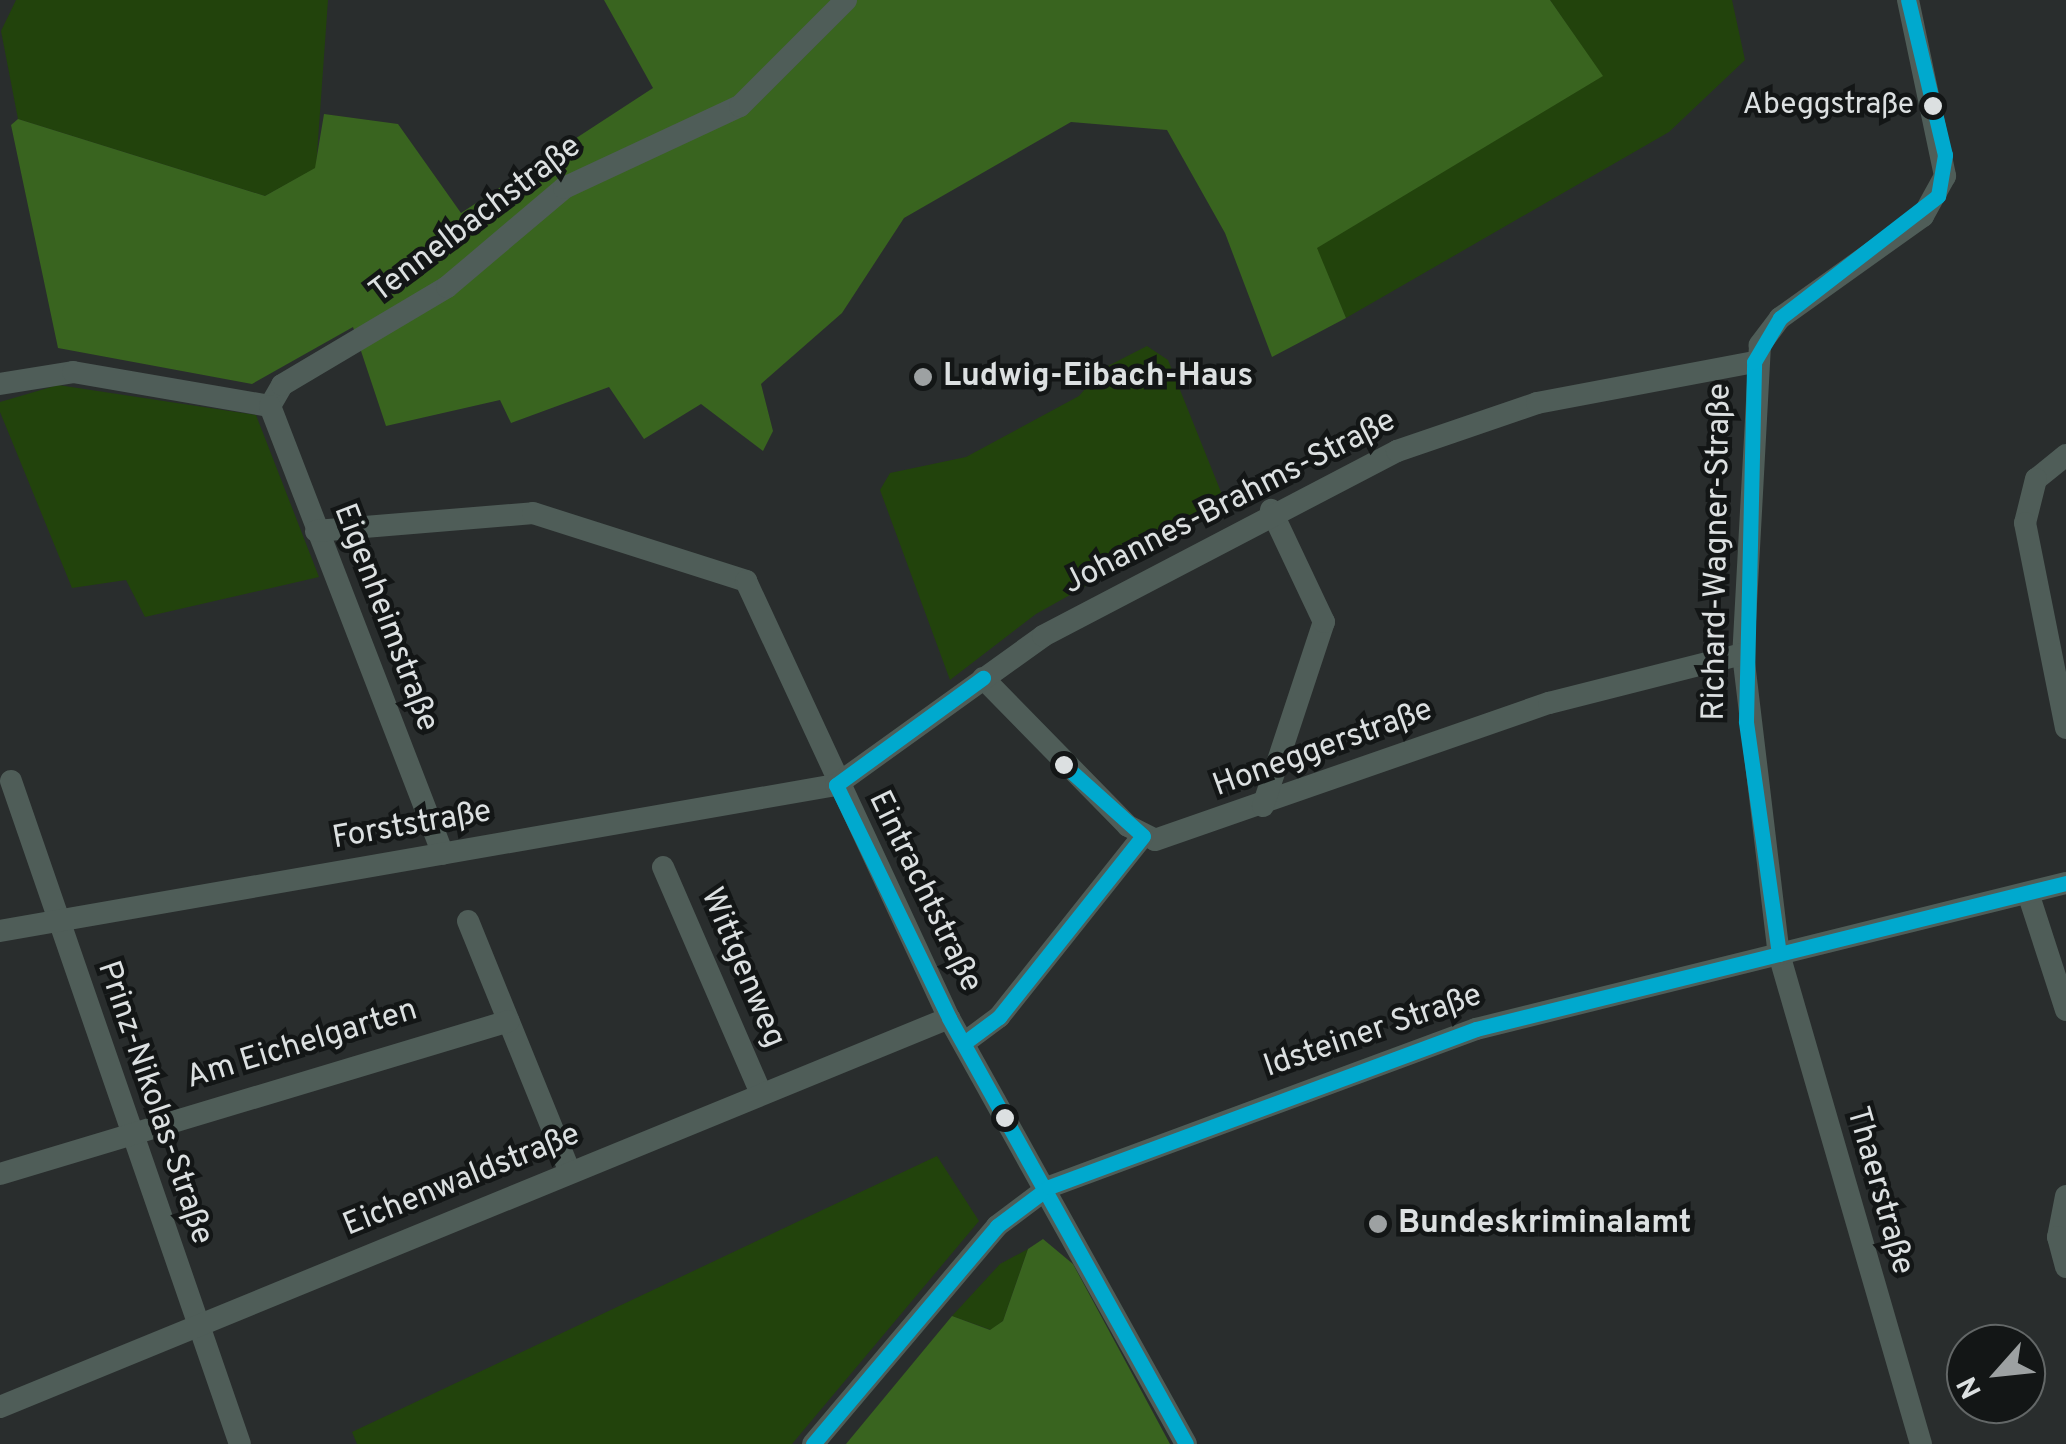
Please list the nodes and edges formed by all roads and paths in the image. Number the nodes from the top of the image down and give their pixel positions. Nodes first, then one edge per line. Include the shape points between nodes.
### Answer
1 (846, 0) edge
2 (1917, 4) edge
3 (1754, 362) junction
4 (0, 384) edge
5 (270, 406) junction
6 (2066, 455) edge
7 (1271, 510) junction
8 (316, 530) junction
9 (1743, 654) junction
10 (983, 678) junction
11 (2066, 728) edge
12 (11, 781) dead end
13 (836, 785) junction
14 (1263, 806) junction
15 (1143, 836) junction
16 (443, 854) junction
17 (663, 867) dead end
18 (2066, 883) edge
19 (2028, 893) junction
20 (58, 920) junction
21 (468, 921) dead end
22 (0, 931) edge
23 (1778, 954) junction
24 (2066, 1010) edge
25 (949, 1018) junction
26 (509, 1021) junction
27 (964, 1043) junction
28 (762, 1094) junction
29 (130, 1131) junction
30 (570, 1172) junction
31 (0, 1174) edge
32 (1049, 1187) junction
33 (2066, 1196) edge
34 (2066, 1267) edge
35 (194, 1326) junction
36 (0, 1407) edge
37 (240, 1444) edge
38 (814, 1444) edge
39 (1186, 1444) edge
40 (1921, 1444) edge

1 - 5 street, Tennelbachstraße via 740,106 564,188 447,287 282,385
2 - 3 street, Richard-Wagner-Straße via 1945,155 1938,196 1780,318
3 - 7 street, Johannes-Brahms-Straße via 1458,426
3 - 9 street, Richard-Wagner-Straße
4 - 5 street via 72,372
5 - 8 street, Eigenheimstraße
6 - 11 street via 2036,479 2025,523
7 - 10 street, Johannes-Brahms-Straße
7 - 14 street via 1324,622
8 - 13 street, Eintrachtstraße via 533,513 724,568 761,602
8 - 16 street, Eigenheimstraße
9 - 14 street, Honeggerstraße via 1549,703
9 - 23 street, Richard-Wagner-Straße
10 - 13 street, Johannes-Brahms-Straße
10 - 15 street
12 - 20 street, Prinz-Nikolas-Straße
13 - 16 street, Forststraße
13 - 25 street, Eintrachtstraße
14 - 15 street, Honeggerstraße via 1172,839
15 - 27 street via 1000,1017
16 - 20 street, Forststraße
17 - 28 street, Wittgenweg
18 - 19 street, Idsteiner Straße
19 - 23 street, Idsteiner Straße
19 - 24 street
20 - 22 street, Forststraße
20 - 29 street, Prinz-Nikolas-Straße
21 - 26 street
23 - 32 street, Idsteiner Straße via 1387,1056
23 - 40 street, Thaerstraße
25 - 27 street, Eintrachtstraße
25 - 28 street, Eichenwaldstraße
26 - 29 street, Am Eichelgarten
26 - 30 street
27 - 32 street, Eintrachtstraße
28 - 30 street, Eichenwaldstraße
29 - 31 street, Am Eichelgarten
29 - 35 street, Prinz-Nikolas-Straße
30 - 35 street, Eichenwaldstraße
32 - 38 street, Idsteiner Straße via 998,1226
32 - 39 street, Eintrachtstraße
33 - 34 street via 2058,1236
35 - 36 street, Eichenwaldstraße
35 - 37 street, Prinz-Nikolas-Straße

